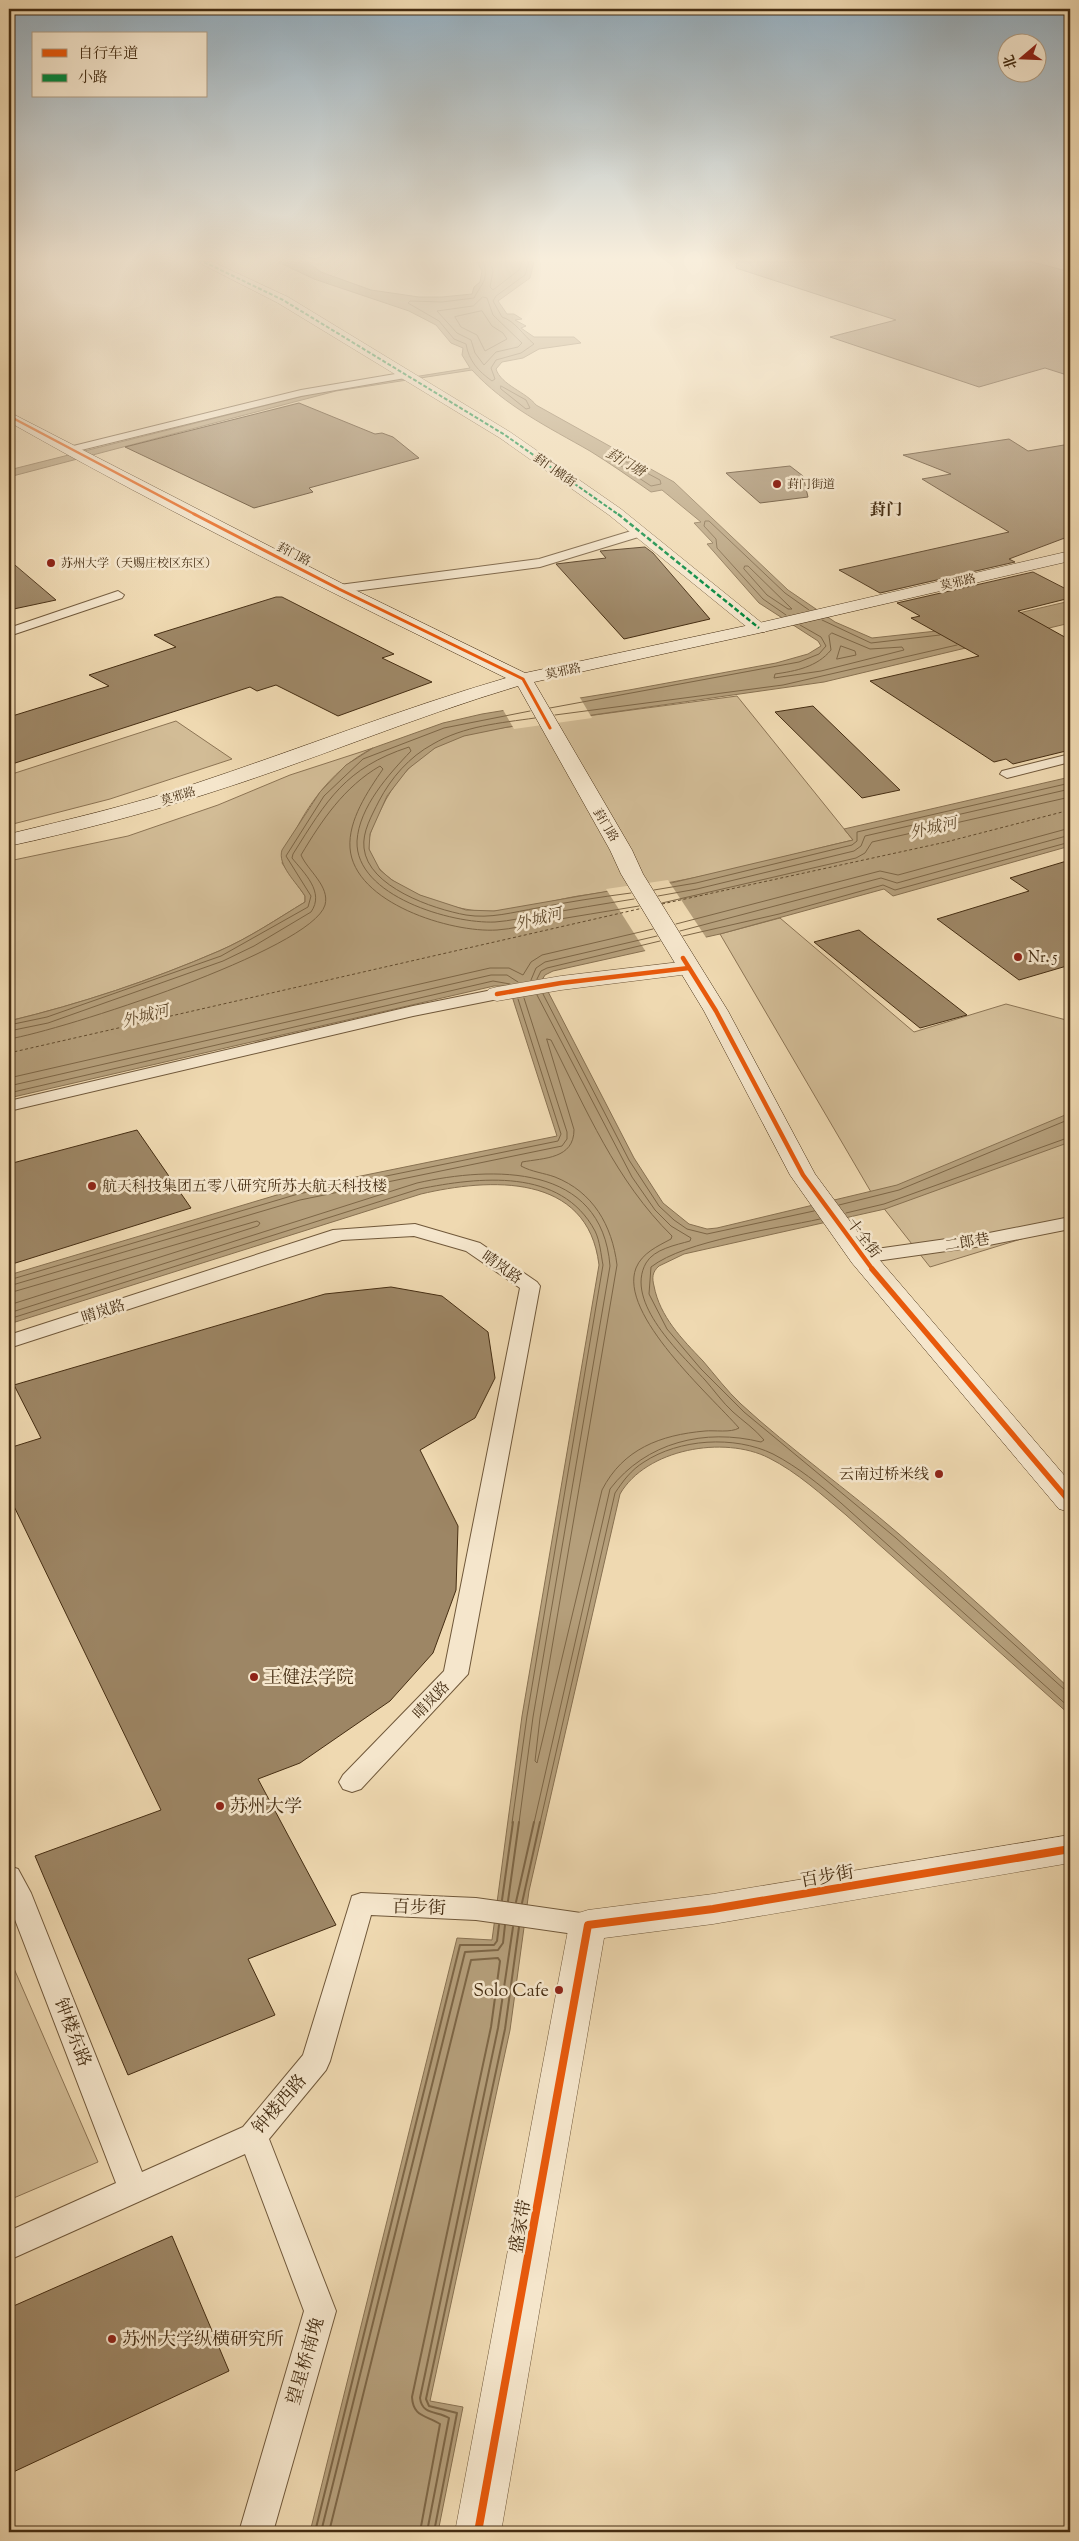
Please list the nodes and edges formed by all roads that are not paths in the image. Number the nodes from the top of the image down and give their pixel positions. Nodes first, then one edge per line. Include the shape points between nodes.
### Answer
1 (386, 381) edge
2 (416, 381) edge
3 (9, 416) edge
4 (76, 454) junction
5 (641, 532) junction
6 (1070, 556) edge
7 (339, 589) junction
8 (118, 595) dead end
9 (767, 626) junction
10 (9, 632) edge
11 (523, 679) junction
12 (1070, 758) edge
13 (1007, 774) dead end
14 (9, 840) edge
15 (632, 874) joint
16 (686, 963) junction
17 (497, 994) joint
18 (9, 1106) edge
19 (1070, 1223) edge
20 (862, 1257) junction
21 (9, 1342) edge
22 (1070, 1502) edge
23 (352, 1782) dead end
24 (1070, 1848) edge
25 (9, 1876) edge
26 (361, 1904) joint
27 (588, 1925) junction
28 (252, 2136) junction
29 (134, 2190) junction
30 (9, 2246) edge
31 (256, 2532) edge
32 (478, 2532) edge

1 - 4 lane via 301,393
2 - 5 main road, 葑门横街 via 504,435
3 - 4 main road, 葑门路
4 - 7 main road, 葑门路
5 - 7 lane via 540,563
5 - 9 main road, 葑门横街
6 - 9 main road, 莫邪路
7 - 11 main road, 葑门路
8 - 10 lane
9 - 11 main road, 莫邪路
11 - 14 main road, 莫邪路 via 459,698 197,790
11 - 15 main road, 葑门路
12 - 13 lane
15 - 16 main road, 十全街
16 - 17 main road
16 - 20 main road, 十全街 via 716,1011 794,1160
17 - 18 lane
19 - 20 lane, 二郎巷 via 989,1239
20 - 22 main road, 十全街
21 - 23 lane, 晴岚路 via 340,1234 415,1230 473,1247 530,1286 456,1674
24 - 27 main road, 百步街 via 713,1909
25 - 29 lane, 钟楼东路
26 - 27 lane, 百步街 via 476,1909
26 - 28 lane, 钟楼西路 via 316,2061
27 - 32 main road, 盛家带
28 - 29 lane, 钟楼西路
28 - 31 lane, 望星桥南堍 via 320,2310
29 - 30 lane, 钟楼西路

